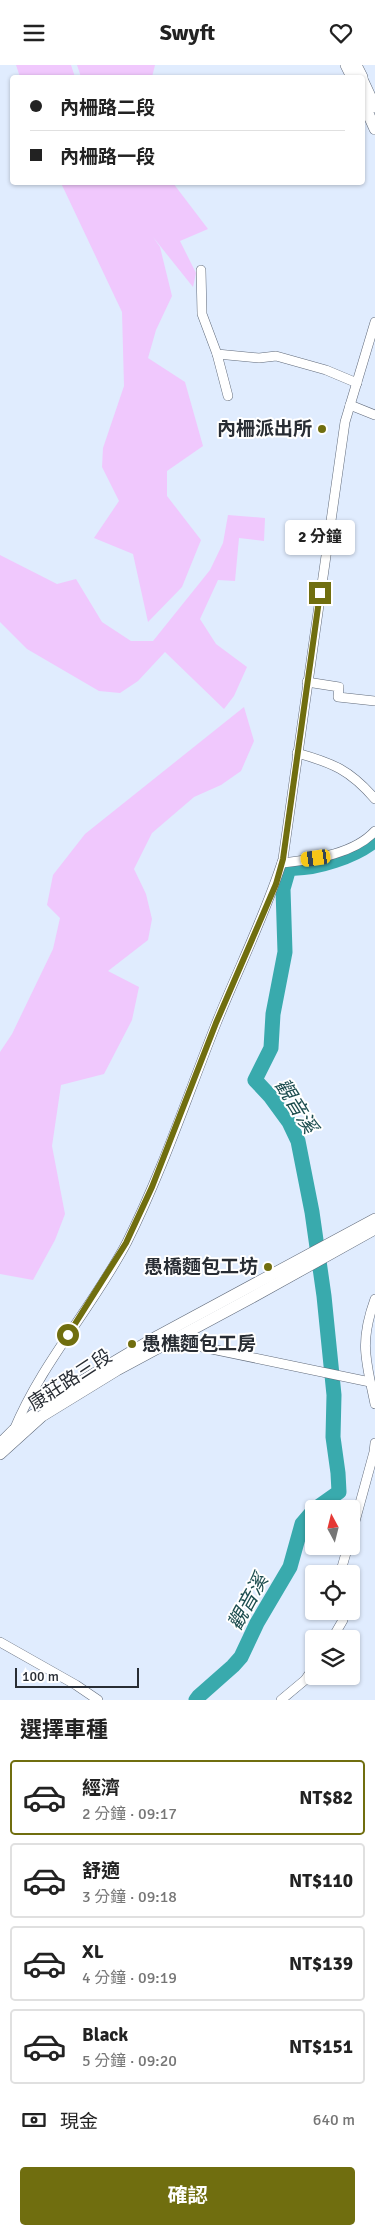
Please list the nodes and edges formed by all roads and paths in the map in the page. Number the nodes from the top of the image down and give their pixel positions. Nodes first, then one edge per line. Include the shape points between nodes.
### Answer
1 (365, 85) edge
2 (365, 107) edge
3 (375, 107) edge
4 (375, 129) edge
5 (201, 270) dead end
6 (375, 322) edge
7 (217, 354) junction
8 (357, 383) junction
9 (228, 396) dead end
10 (350, 405) junction
11 (375, 415) edge
12 (307, 682) junction
13 (375, 701) edge
14 (297, 753) junction
15 (375, 799) edge
16 (375, 831) edge
17 (282, 863) junction
18 (375, 1219) edge
19 (375, 1229) edge
20 (375, 1299) edge
21 (173, 1341) junction
22 (370, 1382) junction
23 (375, 1404) edge
24 (14, 1430) junction
25 (375, 1443) edge
26 (0, 1444) edge
27 (0, 1454) edge
28 (360, 1503) edge
29 (0, 1642) edge
30 (305, 1680) edge
31 (98, 1700) edge
32 (281, 1700) edge

1 - 3 main road
2 - 4 main road
5 - 7 street via 202,314
6 - 8 street
7 - 8 street via 259,358 276,356 326,370
7 - 9 street
8 - 10 street
10 - 11 street
10 - 12 street via 335,481
12 - 13 street via 339,687 338,697
12 - 14 street
14 - 15 street via 338,766
14 - 17 street
16 - 17 street via 345,850
17 - 24 street via 152,1187 126,1243 25,1401
18 - 24 main road, 康莊路三段 via 136,1349 62,1393
19 - 21 main road, 康莊路三段
20 - 22 street via 366,1323 364,1352
21 - 22 street
21 - 27 main road, 康莊路三段 via 117,1369 42,1416
22 - 23 street
24 - 26 main road, 康莊路三段
25 - 28 street
29 - 31 street
30 - 32 street

